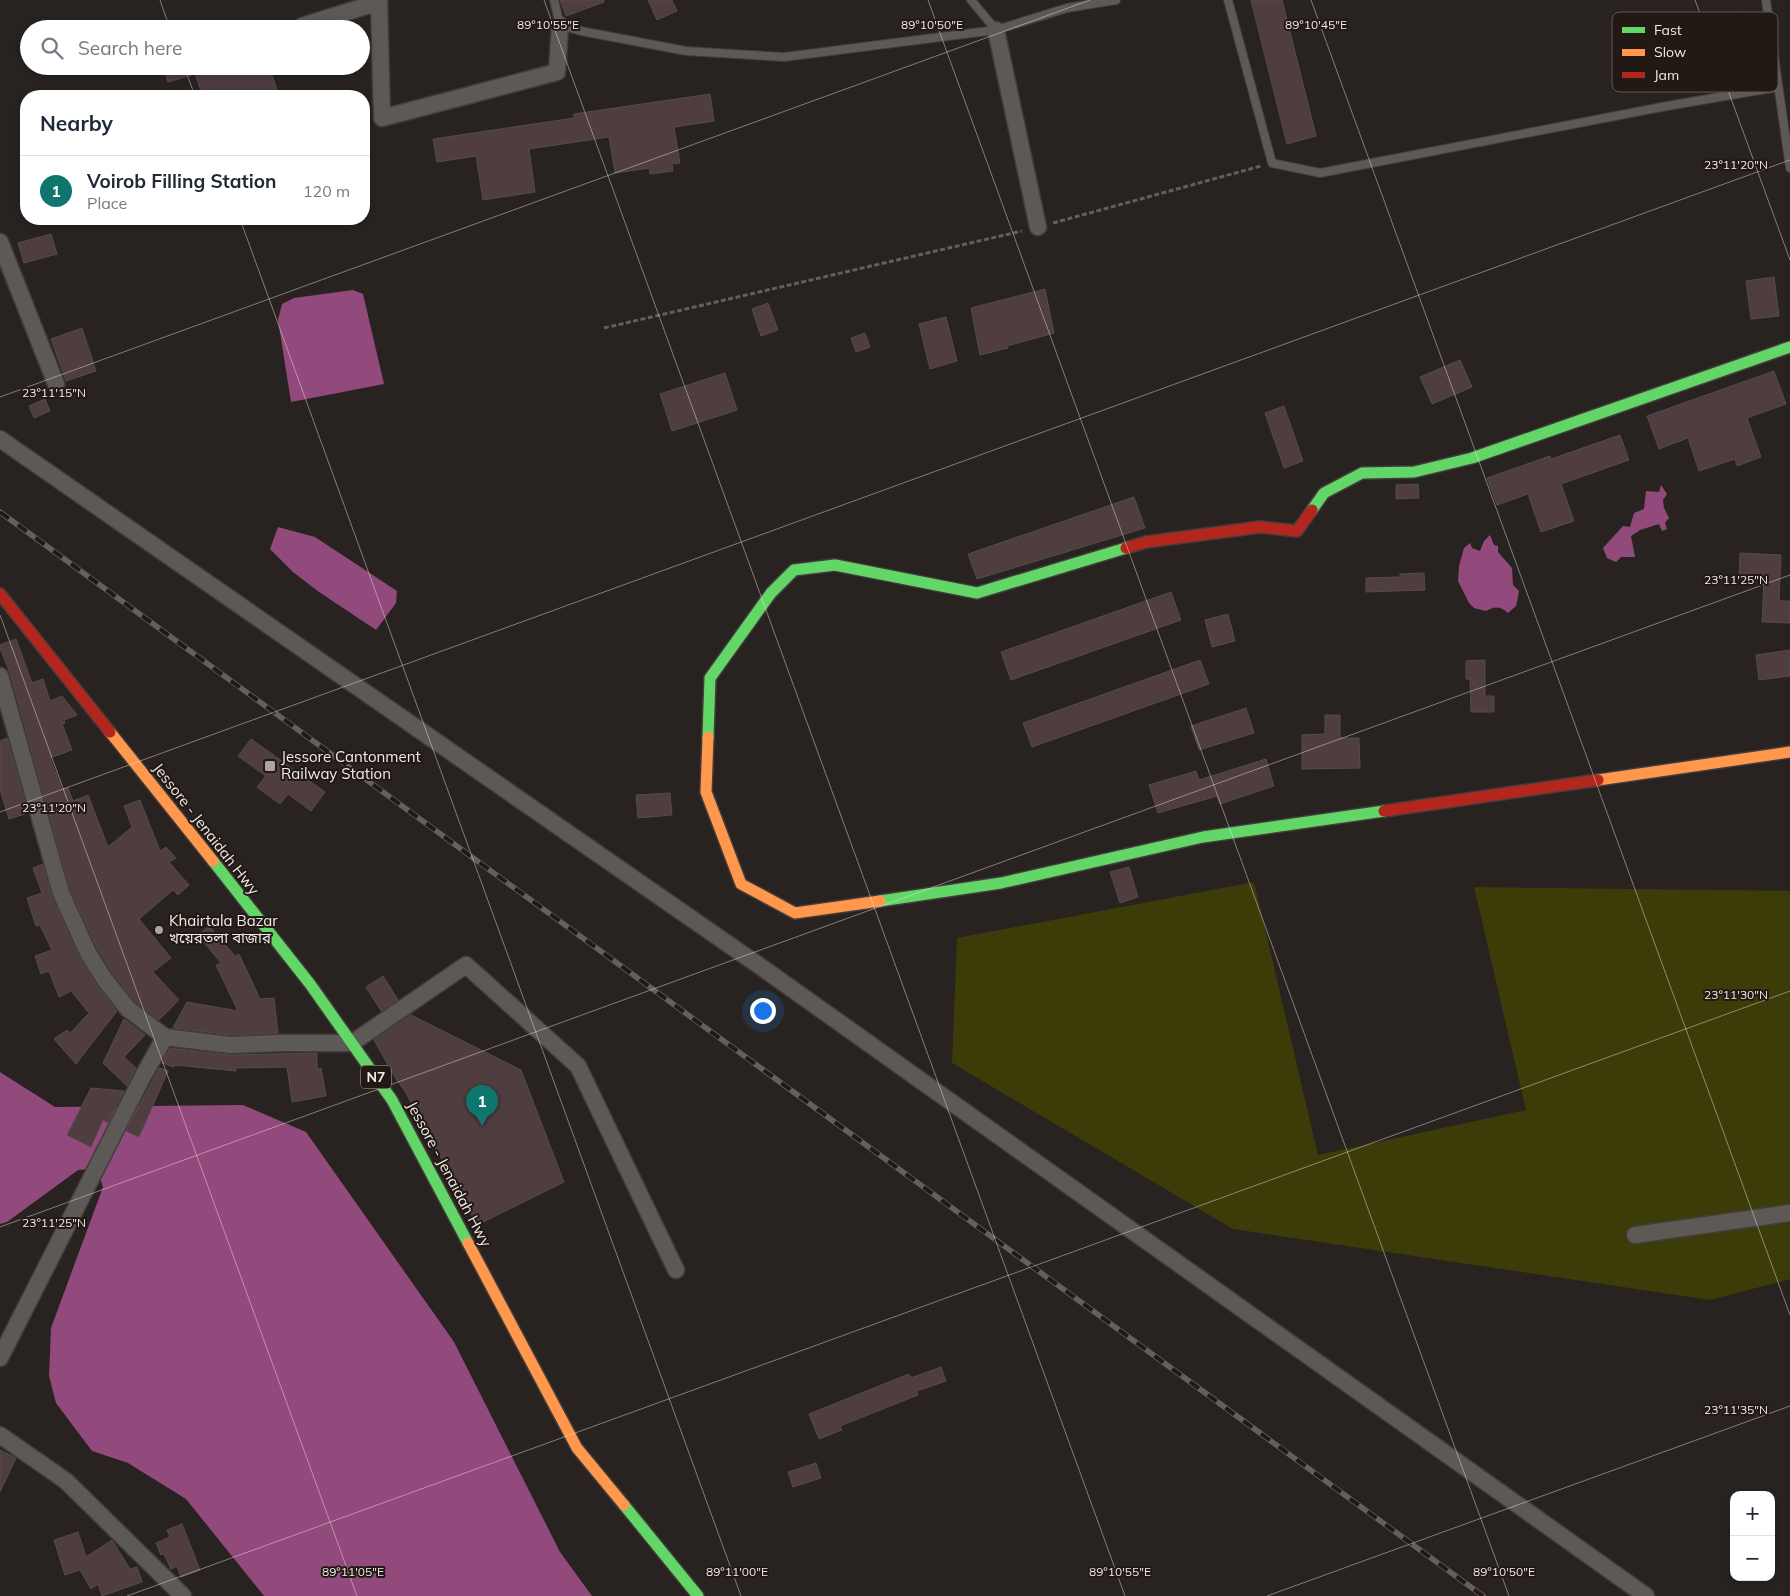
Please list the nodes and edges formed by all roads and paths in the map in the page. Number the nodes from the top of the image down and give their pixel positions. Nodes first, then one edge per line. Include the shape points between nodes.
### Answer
1 (554, 0) edge
2 (971, 0) edge
3 (1116, 0) edge
4 (1228, 0) edge
5 (379, 1) edge
6 (320, 20) edge
7 (560, 25) junction
8 (996, 30) junction
9 (1778, 87) edge
10 (1749, 92) edge
11 (1272, 163) junction
12 (1790, 168) edge
13 (1038, 227) junction
14 (0, 242) edge
15 (604, 328) dead end
16 (1790, 347) edge
17 (56, 384) dead end
18 (0, 439) edge
19 (0, 594) edge
20 (0, 676) edge
21 (1790, 752) edge
22 (165, 1037) junction
23 (352, 1043) junction
24 (1790, 1214) edge
25 (1635, 1235) dead end
26 (676, 1270) dead end
27 (0, 1358) edge
28 (0, 1435) edge
29 (183, 1596) edge
30 (698, 1596) edge
31 (1646, 1596) edge

1 - 7 lane
2 - 8 lane
3 - 8 lane via 1066,8
4 - 11 lane
5 - 6 street
5 - 7 street via 382,118 557,72
7 - 8 lane via 686,51 784,57
8 - 13 street
9 - 12 lane
10 - 11 lane via 1320,173
11 - 13 path
13 - 15 path
14 - 17 street
16 - 21 main road via 1472,458 1414,472 1362,473 1324,493 1297,531 1260,527 1146,542 977,593 835,566 794,570 771,594 710,678 706,792 742,884 795,913 1001,883 1203,837
18 - 31 street via 764,969
19 - 23 main road, Jessore - Jenaidah Hwy / N7 via 310,984
20 - 22 street via 61,893 88,954 128,1009
22 - 23 street via 230,1045
22 - 27 street
23 - 26 street via 466,965 578,1066
23 - 30 main road, Jessore - Jenaidah Hwy / N7 via 392,1100 577,1448
24 - 25 street
28 - 29 street via 66,1481

